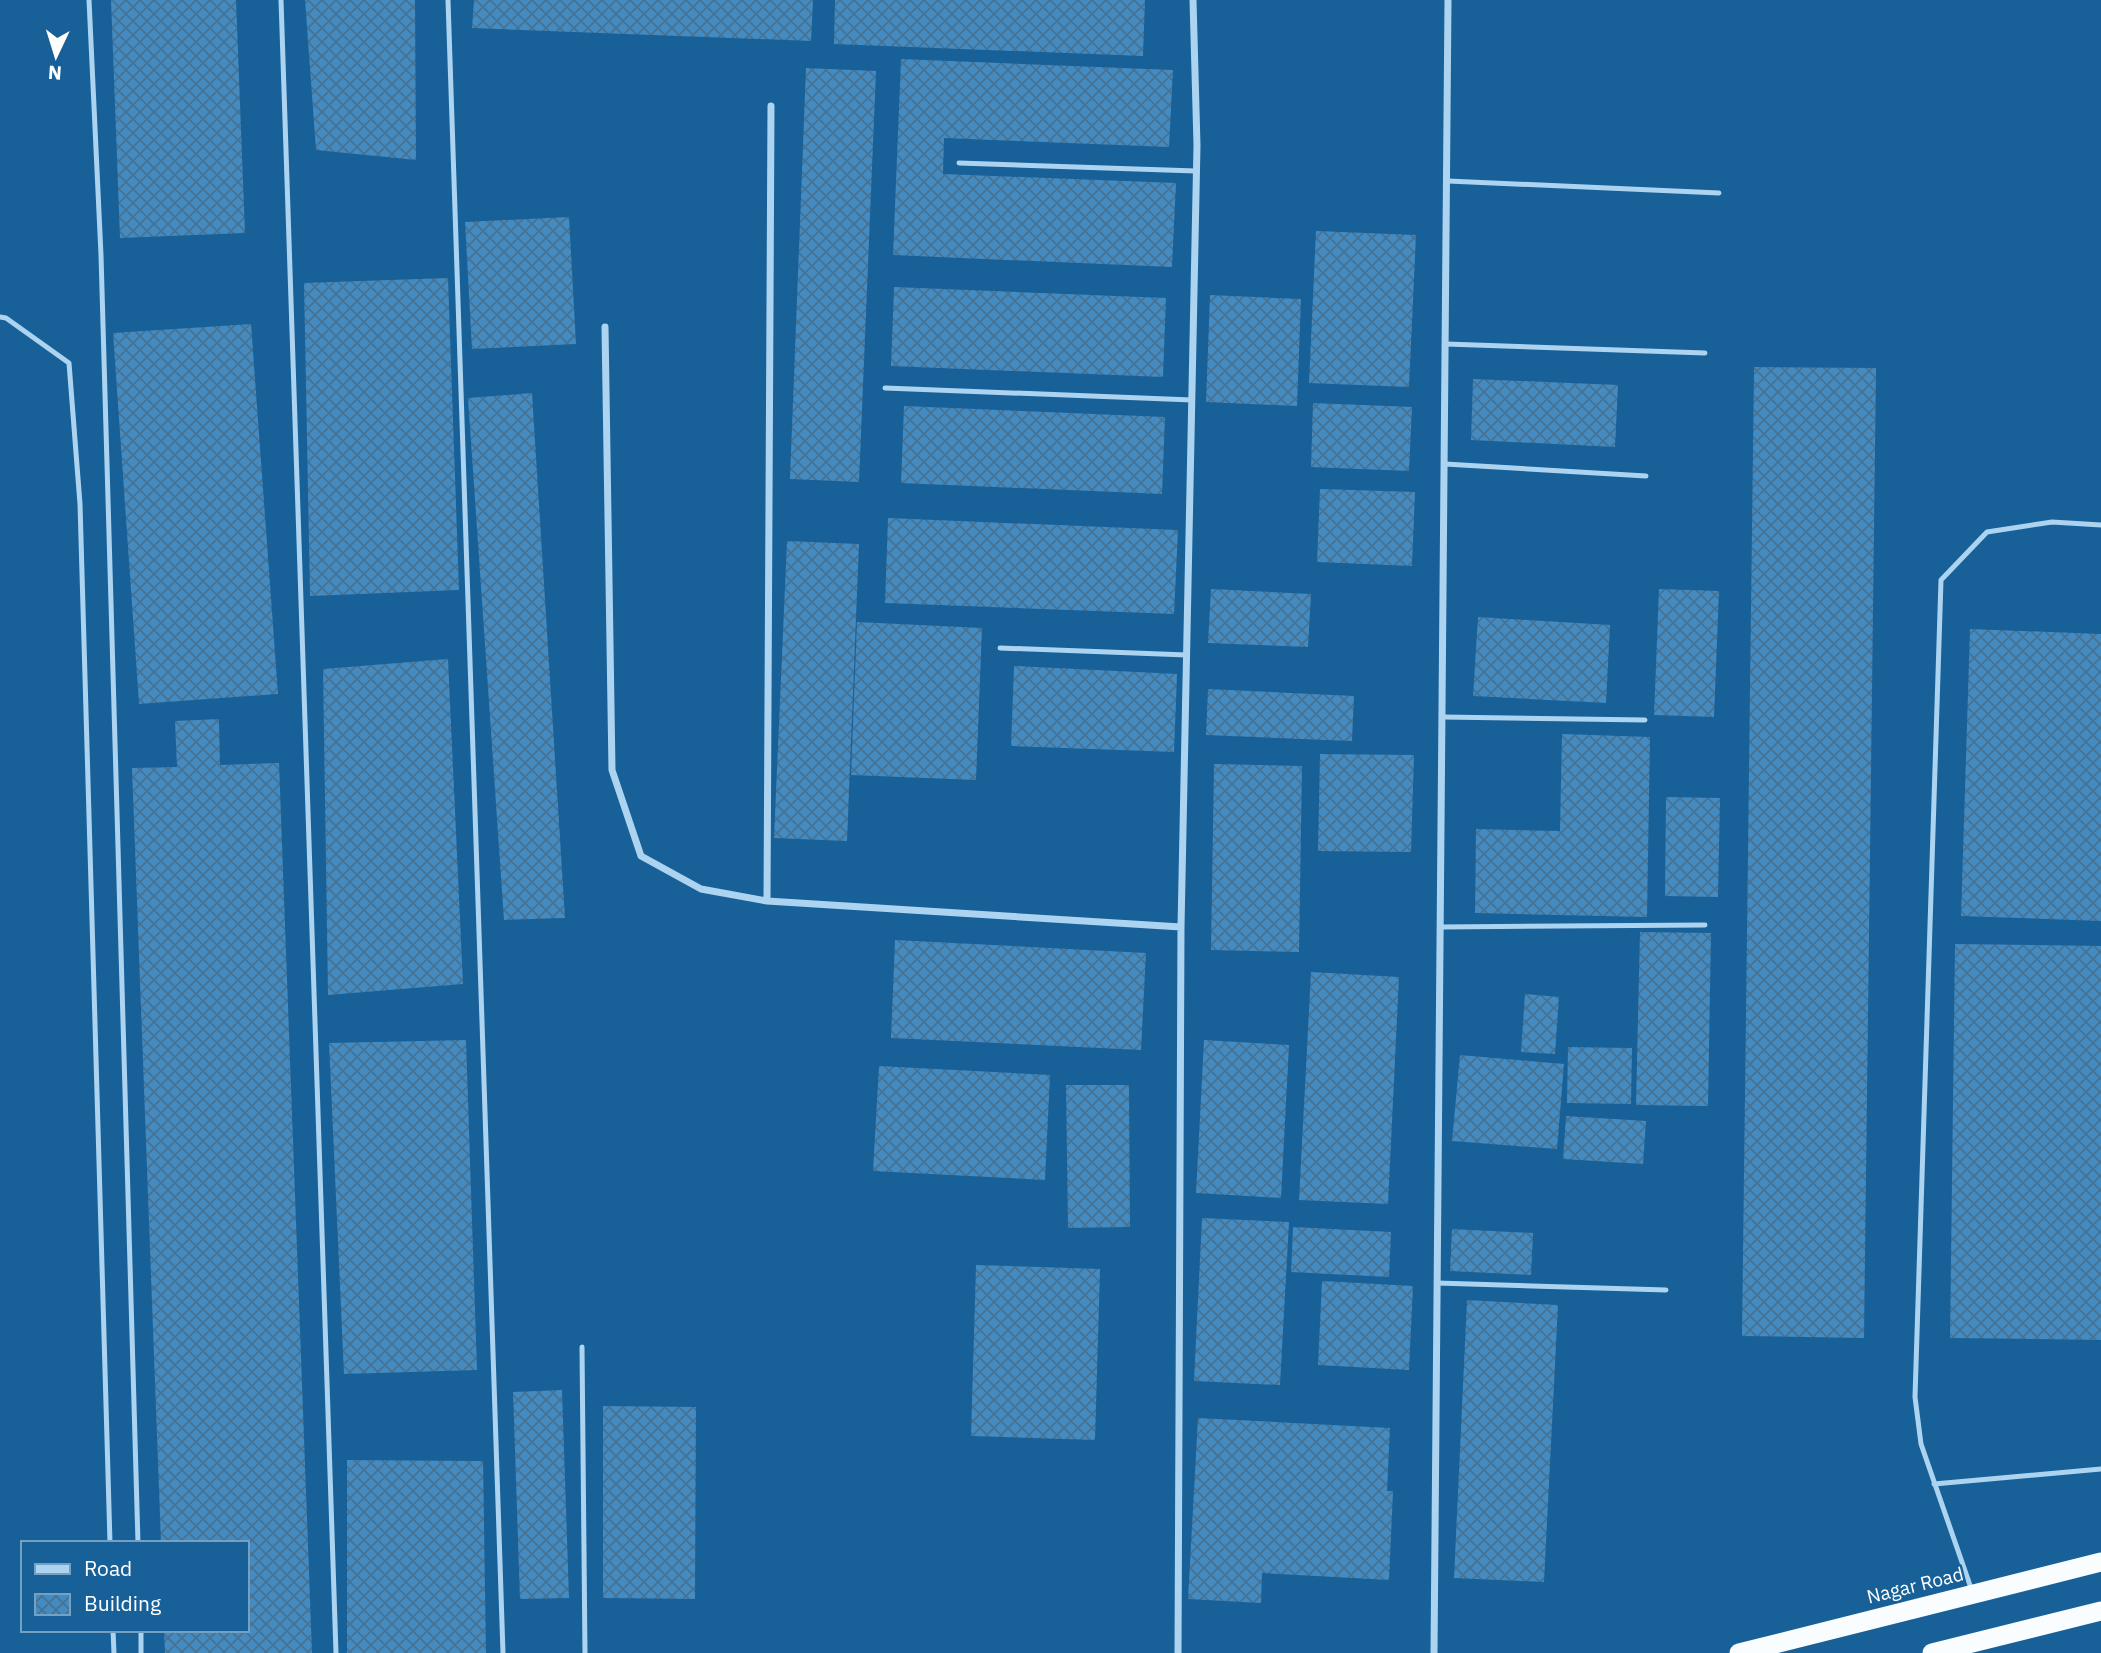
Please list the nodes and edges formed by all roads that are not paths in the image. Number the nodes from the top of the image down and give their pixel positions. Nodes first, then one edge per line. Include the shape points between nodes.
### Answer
1 (89, 0) edge
2 (281, 0) edge
3 (448, 0) edge
4 (1193, 0) edge
5 (1448, 0) edge
6 (771, 106) dead end
7 (959, 163) dead end
8 (1196, 172) junction
9 (1447, 181) junction
10 (1719, 193) dead end
11 (0, 317) edge
12 (605, 327) dead end
13 (1446, 344) junction
14 (1704, 353) dead end
15 (885, 388) dead end
16 (1192, 400) junction
17 (1445, 464) junction
18 (1647, 476) dead end
19 (2101, 525) edge
20 (1000, 648) dead end
21 (1187, 655) junction
22 (1443, 717) junction
23 (1645, 720) dead end
24 (766, 901) junction
25 (1705, 925) dead end
26 (1181, 927) junction
27 (1441, 927) junction
28 (1437, 1283) junction
29 (1666, 1290) dead end
30 (583, 1347) dead end
31 (2101, 1469) edge
32 (1934, 1484) junction
33 (110, 1541) edge
34 (138, 1541) edge
35 (2101, 1562) edge
36 (1973, 1594) junction
37 (2101, 1611) edge
38 (113, 1632) edge
39 (141, 1632) edge
40 (1940, 1652) edge
41 (114, 1653) edge
42 (141, 1653) edge
43 (336, 1653) edge
44 (503, 1653) edge
45 (585, 1653) edge
46 (1178, 1653) edge
47 (1434, 1653) edge
48 (1739, 1653) edge

1 - 34 lane via 101,255
2 - 43 lane
3 - 44 lane
4 - 8 street
5 - 9 street
6 - 24 street
7 - 8 lane
8 - 16 street
9 - 10 lane
9 - 13 street
11 - 33 lane via 69,363 80,504
12 - 24 street via 612,770 640,856 701,889
13 - 14 lane
13 - 17 street
15 - 16 lane
16 - 21 street
17 - 18 lane
17 - 22 street
19 - 32 lane via 2052,522 1987,533 1941,580 1915,1398 1921,1444
20 - 21 lane
21 - 26 street
22 - 23 lane
22 - 27 street
24 - 26 street
25 - 27 lane
26 - 46 street
27 - 28 street
28 - 29 lane
28 - 47 street
30 - 45 lane
31 - 32 lane
32 - 36 lane
35 - 36 highway, Nagar Road
36 - 48 highway, Nagar Road
37 - 40 highway
38 - 41 lane
39 - 42 lane

